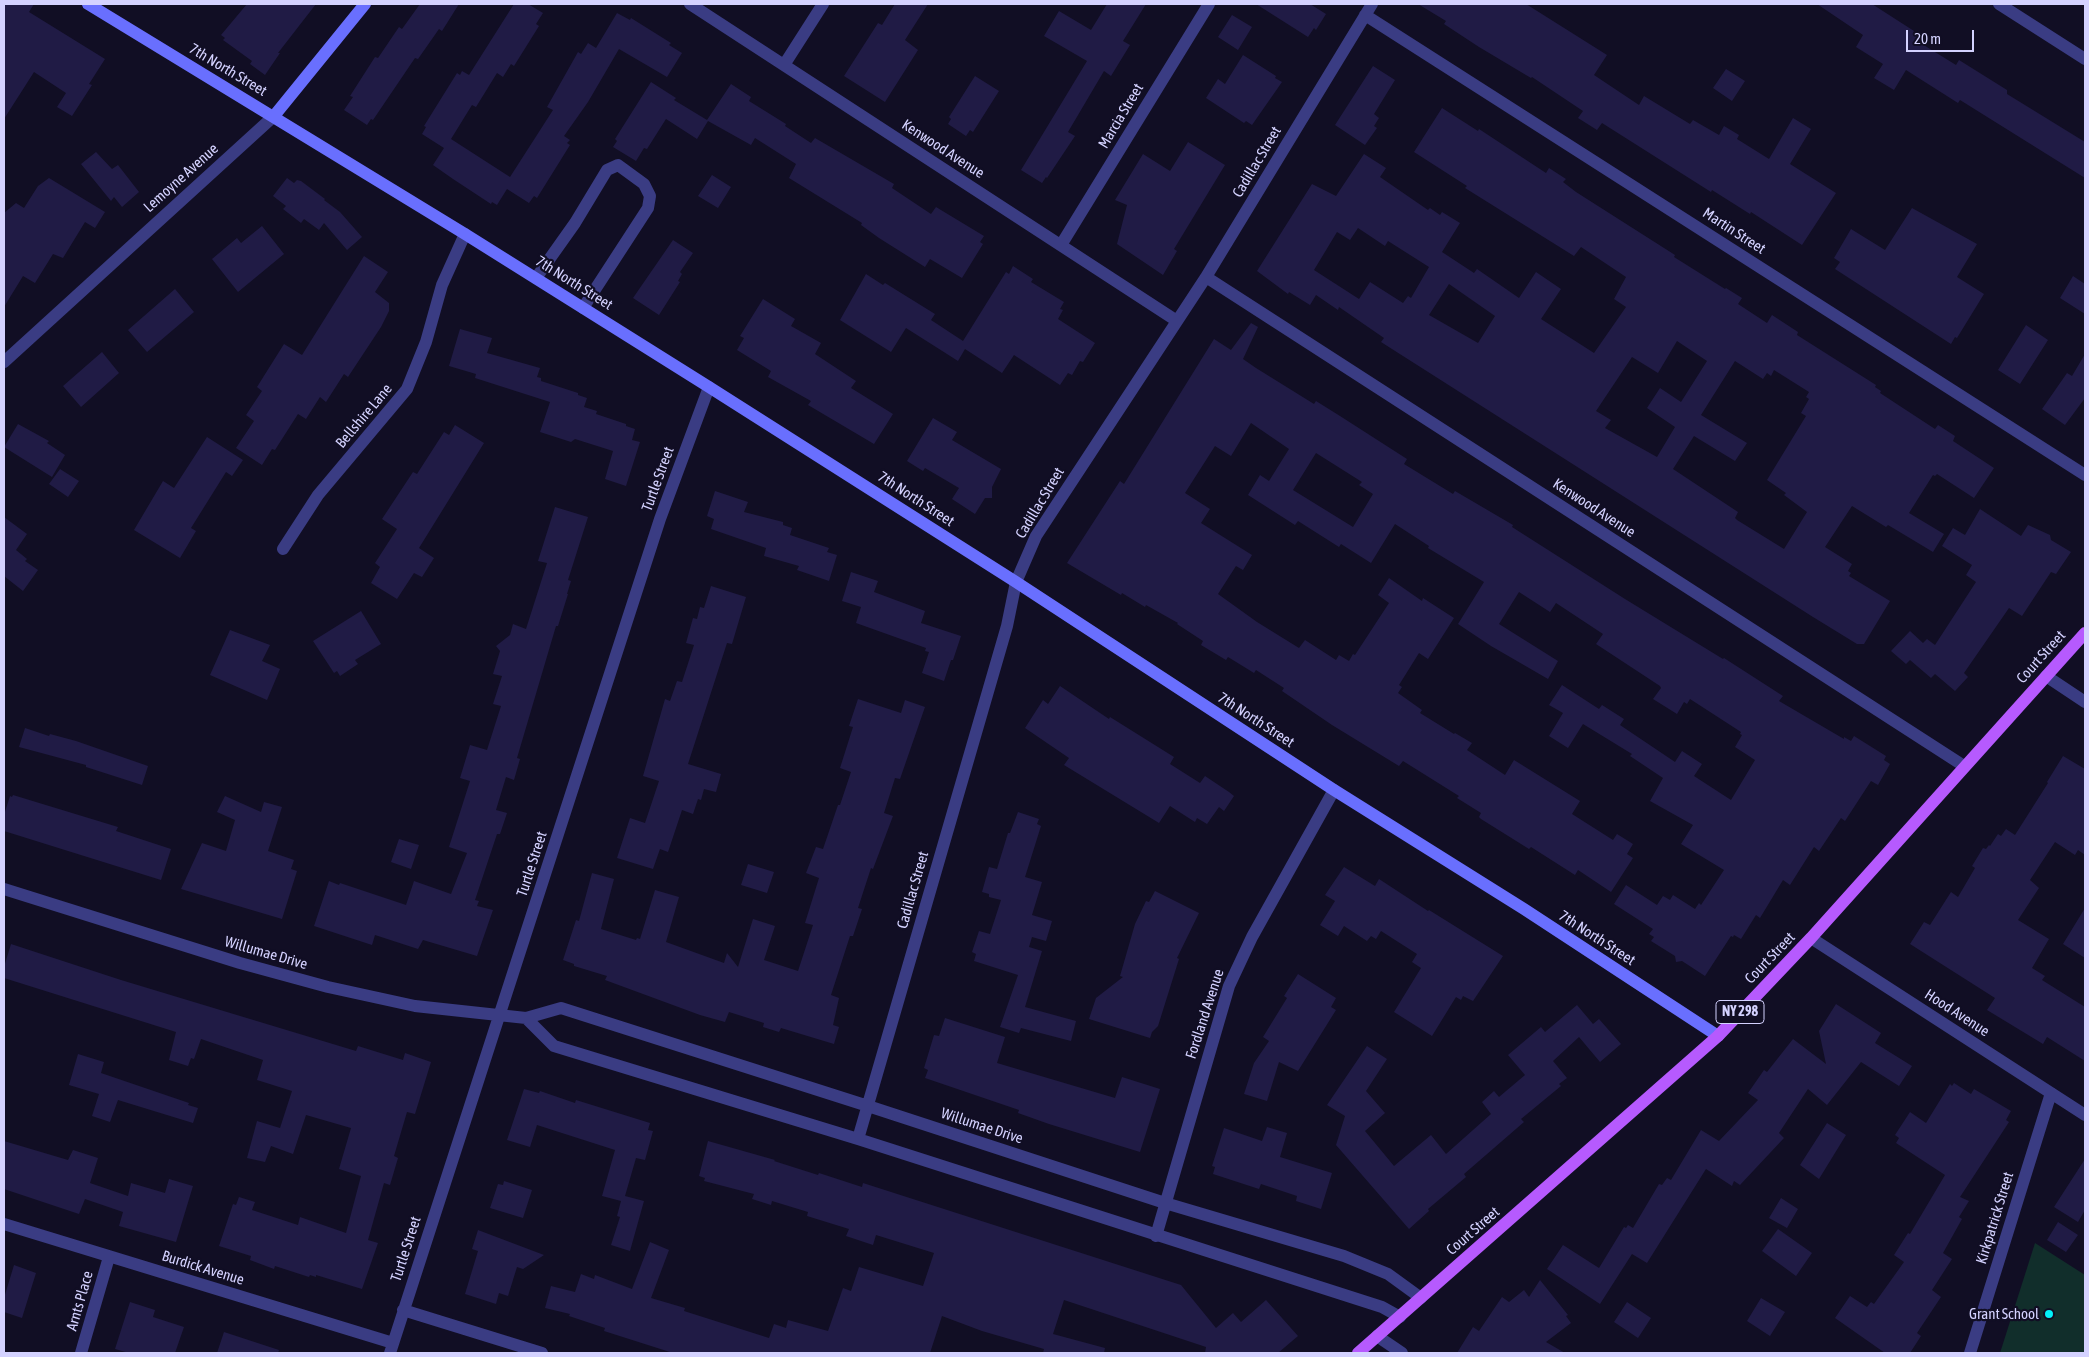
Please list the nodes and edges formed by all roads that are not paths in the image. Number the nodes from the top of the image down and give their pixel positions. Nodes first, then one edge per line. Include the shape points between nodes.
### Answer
1 (88, 4) edge
2 (365, 4) edge
3 (690, 4) edge
4 (823, 4) edge
5 (1209, 4) edge
6 (1372, 4) edge
7 (2000, 4) edge
8 (1365, 15) junction
9 (2085, 59) edge
10 (784, 65) junction
11 (274, 116) junction
12 (466, 234) junction
13 (1061, 245) junction
14 (1206, 277) junction
15 (536, 278) junction
16 (583, 308) junction
17 (1177, 321) junction
18 (4, 362) edge
19 (709, 387) junction
20 (2085, 474) edge
21 (283, 549) dead end
22 (1016, 582) junction
23 (2085, 633) edge
24 (2046, 676) junction
25 (2085, 702) edge
26 (1964, 766) junction
27 (1334, 790) junction
28 (4, 889) edge
29 (1811, 938) junction
30 (500, 1015) junction
31 (526, 1018) junction
32 (1718, 1036) junction
33 (2051, 1093) junction
34 (868, 1106) junction
35 (2085, 1115) edge
36 (858, 1140) junction
37 (1165, 1203) junction
38 (4, 1224) edge
39 (1156, 1236) junction
40 (109, 1257) junction
41 (1421, 1298) junction
42 (403, 1310) junction
43 (1400, 1317) junction
44 (1377, 1336) junction
45 (392, 1348) edge
46 (81, 1353) edge
47 (542, 1353) edge
48 (1358, 1353) edge
49 (1402, 1353) edge
50 (1970, 1353) edge

1 - 11 street, 7th North Street
2 - 11 street, Lemoyne Avenue
3 - 10 street, Kenwood Avenue
4 - 10 street
5 - 13 street, Marcia Street
6 - 8 street, Cadillac Street
7 - 9 street
8 - 14 street, Cadillac Street
8 - 20 street, Martin Street
10 - 13 street, Kenwood Avenue
11 - 12 street, 7th North Street
11 - 18 street, Lemoyne Avenue
12 - 15 street, 7th North Street
12 - 21 street, Bellshire Lane via 442,285 426,342 407,389 318,495
13 - 17 street, Kenwood Avenue
14 - 17 street, Cadillac Street
14 - 26 street, Kenwood Avenue
15 - 16 street, 7th North Street
15 - 16 street via 607,170 618,165 644,184 650,196 648,208
16 - 19 street, 7th North Street
17 - 22 street, Cadillac Street via 1036,536
19 - 22 street, 7th North Street
19 - 30 street, Turtle Street via 660,519
22 - 27 street, 7th North Street
22 - 34 street, Cadillac Street via 1007,626
23 - 24 main road, Court Street / NY 298
24 - 25 street
24 - 26 main road, Court Street / NY 298
26 - 29 main road, Court Street / NY 298
27 - 32 street, 7th North Street
27 - 37 street, Fordland Avenue via 1252,937 1229,986
28 - 30 street, Willumae Drive via 240,963 328,986 415,1006
29 - 32 main road, Court Street / NY 298
29 - 33 street, Hood Avenue
30 - 31 street, Willumae Drive
30 - 42 street, Turtle Street
31 - 34 street, Willumae Drive via 561,1008
31 - 36 street via 554,1046
32 - 41 main road, Court Street / NY 298
33 - 35 street, Hood Avenue
33 - 50 street, Kirkpatrick Street
34 - 36 street, Cadillac Street
34 - 37 street, Willumae Drive
36 - 39 street
37 - 39 street, Fordland Avenue
37 - 41 street, Willumae Drive via 1344,1256 1388,1274
38 - 40 street, Burdick Avenue
39 - 43 street via 1382,1307
40 - 45 street, Burdick Avenue
40 - 46 street, Arnts Place
41 - 43 main road, Court Street / NY 298
42 - 45 street, Turtle Street
42 - 47 street
43 - 44 main road, Court Street / NY 298
44 - 48 main road, Court Street / NY 298
44 - 49 street

